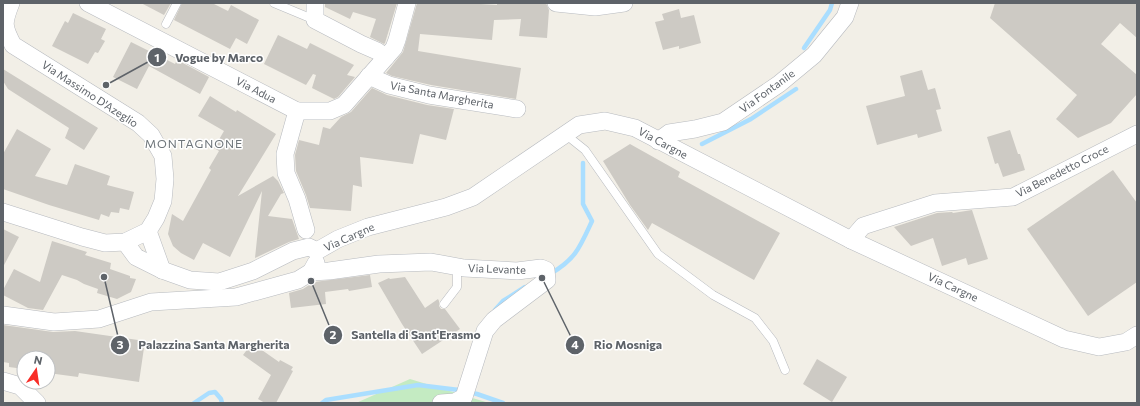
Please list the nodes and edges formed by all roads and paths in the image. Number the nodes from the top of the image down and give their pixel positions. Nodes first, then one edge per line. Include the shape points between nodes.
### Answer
1 (11, 3) edge
2 (88, 3) edge
3 (177, 3) edge
4 (274, 3) edge
5 (407, 3) edge
6 (556, 3) edge
7 (624, 3) edge
8 (850, 3) edge
9 (315, 11) edge
10 (166, 24) dead end
11 (386, 57) junction
12 (369, 76) junction
13 (517, 109) dead end
14 (297, 111) junction
15 (565, 134) junction
16 (1137, 134) edge
17 (658, 141) junction
18 (3, 212) edge
19 (306, 230) dead end
20 (148, 231) junction
21 (851, 240) junction
22 (125, 242) junction
23 (317, 251) junction
24 (457, 267) junction
25 (162, 270) junction
26 (311, 272) junction
27 (444, 304) dead end
28 (3, 315) edge
29 (1137, 335) edge
30 (785, 370) dead end
31 (3, 381) edge
32 (37, 403) edge
33 (441, 403) edge

1 - 20 street, Via Massimo D'Azeglio via 4,20 6,32 13,45 138,124 151,135 163,156 165,179 163,201
2 - 14 street, Via Adua
3 - 10 lane
4 - 9 lane
5 - 11 street via 394,48
6 - 7 street via 595,7
8 - 17 street, Via Fontanile via 845,17 814,55 779,84 724,122 669,134
9 - 11 street via 361,44
11 - 12 street
12 - 13 street, Via Santa Margherita via 389,85 423,93
12 - 14 street via 344,105 330,111
14 - 19 street via 285,154 286,173
15 - 17 street, Via Cargne via 579,124 605,121 635,128
15 - 23 street, Via Cargne via 472,197 446,207 368,227
15 - 30 lane via 585,150 658,254 713,295 755,318 772,341
16 - 21 street, Via Benedetto Croce via 1012,196 935,203 862,226
17 - 21 street, Via Cargne
18 - 22 street via 105,243
20 - 22 street
20 - 25 street
21 - 29 street, Via Cargne via 1064,339 1099,347 1126,342
22 - 25 street, Via Cargne via 136,257
23 - 25 street, Via Cargne via 309,247 293,251 253,271 219,282 190,280
23 - 26 street via 317,260
24 - 26 street, Via Levante via 431,262 411,262
24 - 27 lane via 457,287
24 - 33 street, Via Levante via 517,271 541,268 547,275 494,320 485,332 468,371 464,397 455,402
26 - 28 street via 298,280 236,297 152,302 99,319 54,322
31 - 32 street via 20,386

